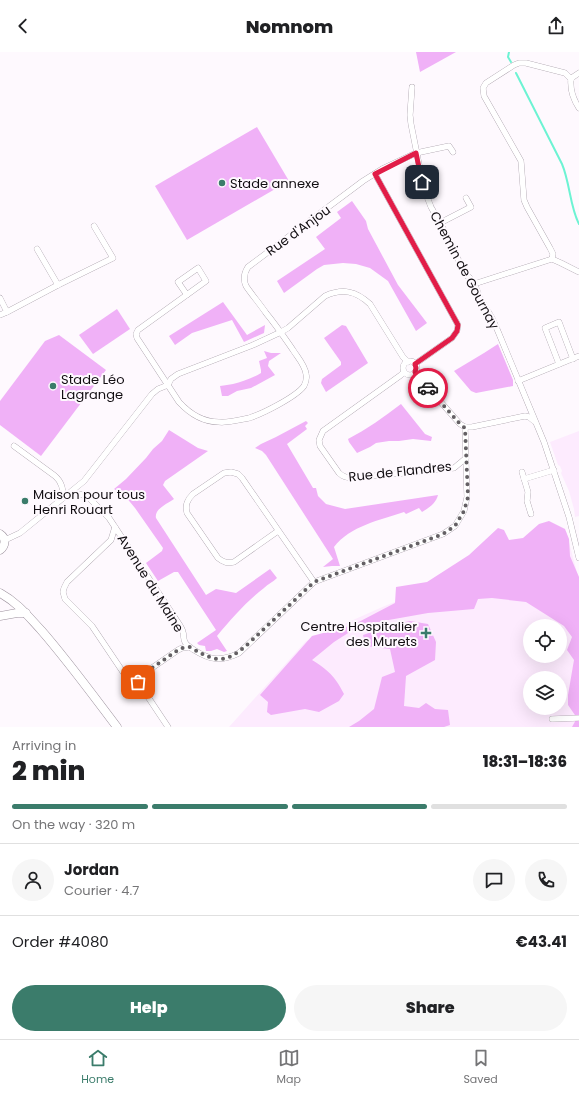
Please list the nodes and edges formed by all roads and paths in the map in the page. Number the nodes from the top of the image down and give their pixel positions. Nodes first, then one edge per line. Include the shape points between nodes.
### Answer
1 (579, 73) edge
2 (571, 79) junction
3 (412, 87) dead end
4 (579, 108) edge
5 (453, 152) dead end
6 (416, 153) junction
7 (375, 174) junction
8 (466, 198) dead end
9 (440, 223) junction
10 (94, 226) dead end
11 (37, 249) dead end
12 (552, 259) junction
13 (579, 272) edge
14 (474, 284) junction
15 (58, 285) junction
16 (187, 295) junction
17 (0, 298) edge
18 (7, 312) junction
19 (0, 315) edge
20 (281, 332) junction
21 (579, 356) edge
22 (573, 359) junction
23 (408, 362) junction
24 (415, 364) junction
25 (559, 364) junction
26 (404, 372) junction
27 (415, 372) junction
28 (518, 381) junction
29 (168, 386) junction
30 (527, 403) junction
31 (519, 417) junction
32 (536, 423) junction
33 (465, 428) junction
34 (14, 446) dead end
35 (466, 458) junction
36 (554, 470) junction
37 (522, 472) dead end
38 (524, 479) junction
39 (82, 483) junction
40 (70, 493) junction
41 (86, 495) junction
42 (64, 498) junction
43 (531, 514) dead end
44 (115, 527) junction
45 (278, 531) junction
46 (2, 537) edge
47 (111, 540) junction
48 (125, 540) junction
49 (578, 545) edge
50 (0, 550) edge
51 (579, 558) edge
52 (314, 582) junction
53 (0, 593) edge
54 (26, 613) junction
55 (0, 616) edge
56 (190, 647) junction
57 (133, 681) junction
58 (579, 718) edge
59 (552, 719) dead end
60 (117, 727) edge
61 (168, 727) edge

1 - 2 street
2 - 4 street via 572,94
2 - 12 street via 565,73 522,62 488,81 483,88 484,96 521,161 524,200 550,248
3 - 6 street, Chemin de Gournay via 410,114
5 - 6 street, Rue d'Anjou via 449,146
6 - 7 street, Rue d'Anjou
6 - 9 street, Chemin de Gournay via 424,189
7 - 20 street, Rue d'Anjou via 248,267 244,273 246,286
7 - 24 street via 458,325 452,338
8 - 9 street via 471,207
9 - 14 street, Chemin de Gournay via 466,275
10 - 15 street via 113,258
11 - 15 street
12 - 13 street
12 - 14 street
14 - 28 street, Chemin de Gournay via 497,329
15 - 18 street
16 - 16 street via 206,281 198,268 178,282
16 - 29 street via 136,334
17 - 18 street
18 - 19 street
20 - 23 street via 325,296 340,292 358,294 370,304
20 - 29 street via 178,374 171,379
20 - 29 street via 304,367 306,380 301,389 269,410 249,418 208,421 187,411
21 - 22 street
22 - 25 street
22 - 25 street via 559,322 545,328
23 - 24 street
23 - 26 street via 403,366
24 - 27 street
25 - 28 street
26 - 27 street via 410,375
26 - 35 street, Rue de Flandres via 322,431 320,446 339,473 347,478 353,478 454,468
27 - 33 street
28 - 30 street, Chemin de Gournay
29 - 39 street via 152,394
30 - 31 street
30 - 32 street, Chemin de Gournay
31 - 32 street via 532,418
31 - 33 street
32 - 36 street, Chemin de Gournay
33 - 35 street, Avenue du Maine
34 - 42 street via 60,480
35 - 52 street, Avenue du Maine via 468,497 464,511 455,526 443,534
36 - 38 street
36 - 49 street, Chemin de Gournay
37 - 38 street
38 - 43 street
39 - 40 street
39 - 41 street
40 - 41 street
40 - 42 street
41 - 44 street, Avenue du Maine
42 - 46 street via 20,533
44 - 47 street
44 - 48 street, Avenue du Maine
45 - 45 street via 238,474 224,473 193,494 187,503 187,513 222,562 234,562
45 - 52 street
46 - 50 main road via 4,545
47 - 48 street
47 - 57 street via 67,582 63,595 92,626 125,675
48 - 56 street, Avenue du Maine via 177,621 185,642
49 - 51 street, Chemin de Gournay
52 - 56 street, Avenue du Maine via 238,653 222,659 213,659
53 - 54 main road via 14,601
54 - 55 main road via 17,612
54 - 60 main road via 66,659
56 - 57 street via 178,650
57 - 61 street via 138,682
58 - 59 street

